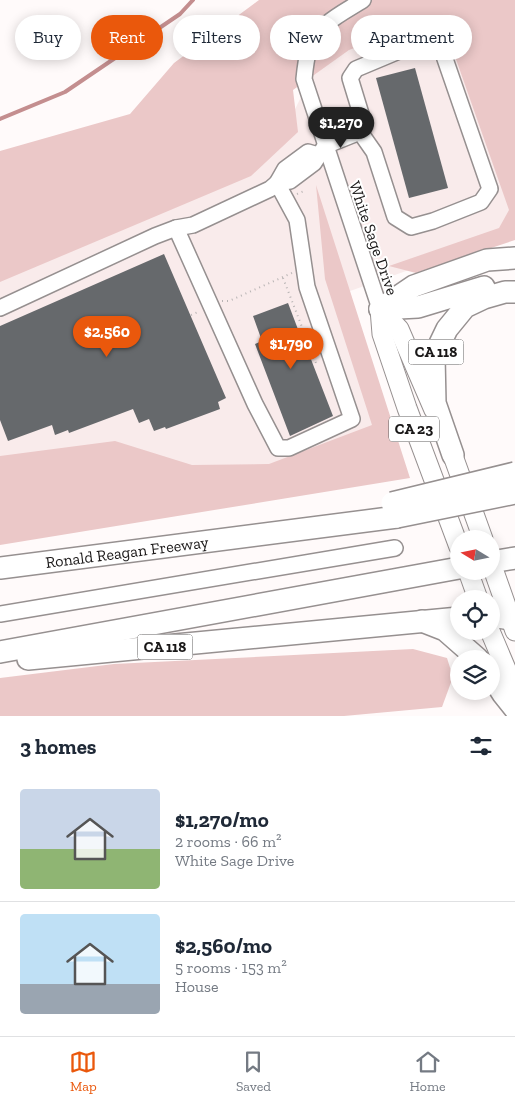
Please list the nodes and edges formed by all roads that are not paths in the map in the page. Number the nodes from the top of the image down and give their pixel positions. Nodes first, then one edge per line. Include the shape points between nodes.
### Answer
1 (363, 0) edge
2 (360, 132) junction
3 (321, 151) junction
4 (278, 183) junction
5 (176, 228) junction
6 (515, 258) edge
7 (515, 290) edge
8 (0, 308) edge
9 (380, 309) junction
10 (453, 455) junction
11 (515, 473) edge
12 (515, 493) edge
13 (395, 510) junction
14 (453, 530) edge
15 (480, 530) edge
16 (395, 548) dead end
17 (515, 558) edge
18 (500, 560) edge
19 (0, 568) edge
20 (450, 570) edge
21 (496, 580) edge
22 (0, 614) edge
23 (450, 619) edge
24 (422, 621) junction
25 (508, 621) edge
26 (494, 640) edge
27 (468, 650) edge
28 (0, 652) edge
29 (0, 662) edge
30 (500, 689) edge
31 (515, 690) edge
32 (515, 709) edge

1 - 3 street, White Sage Drive via 329,21 310,48 304,79
2 - 2 street via 360,114 350,78 356,69 418,43 433,41 444,56 490,189 481,202 411,227 395,216 374,152
2 - 3 street
3 - 4 street via 308,152 285,169
3 - 9 street, White Sage Drive
4 - 5 street via 193,225
4 - 5 street via 297,220 307,287 352,419 289,448 278,448
5 - 8 street
6 - 9 highway via 487,260 414,286
7 - 9 highway via 488,286 418,307
7 - 10 highway, CA 118 via 465,307 447,329 434,356 435,403
9 - 10 main road via 399,329
9 - 14 main road, CA 23 via 382,334
10 - 15 main road, CA 118
11 - 13 highway, bridge
12 - 13 highway, bridge
13 - 19 highway, Ronald Reagan Freeway via 254,536
16 - 22 street
17 - 18 highway
20 - 28 highway
21 - 25 main road
23 - 24 highway
24 - 27 highway, CA 118 via 445,630
24 - 29 highway, CA 118
26 - 31 main road
30 - 32 highway

